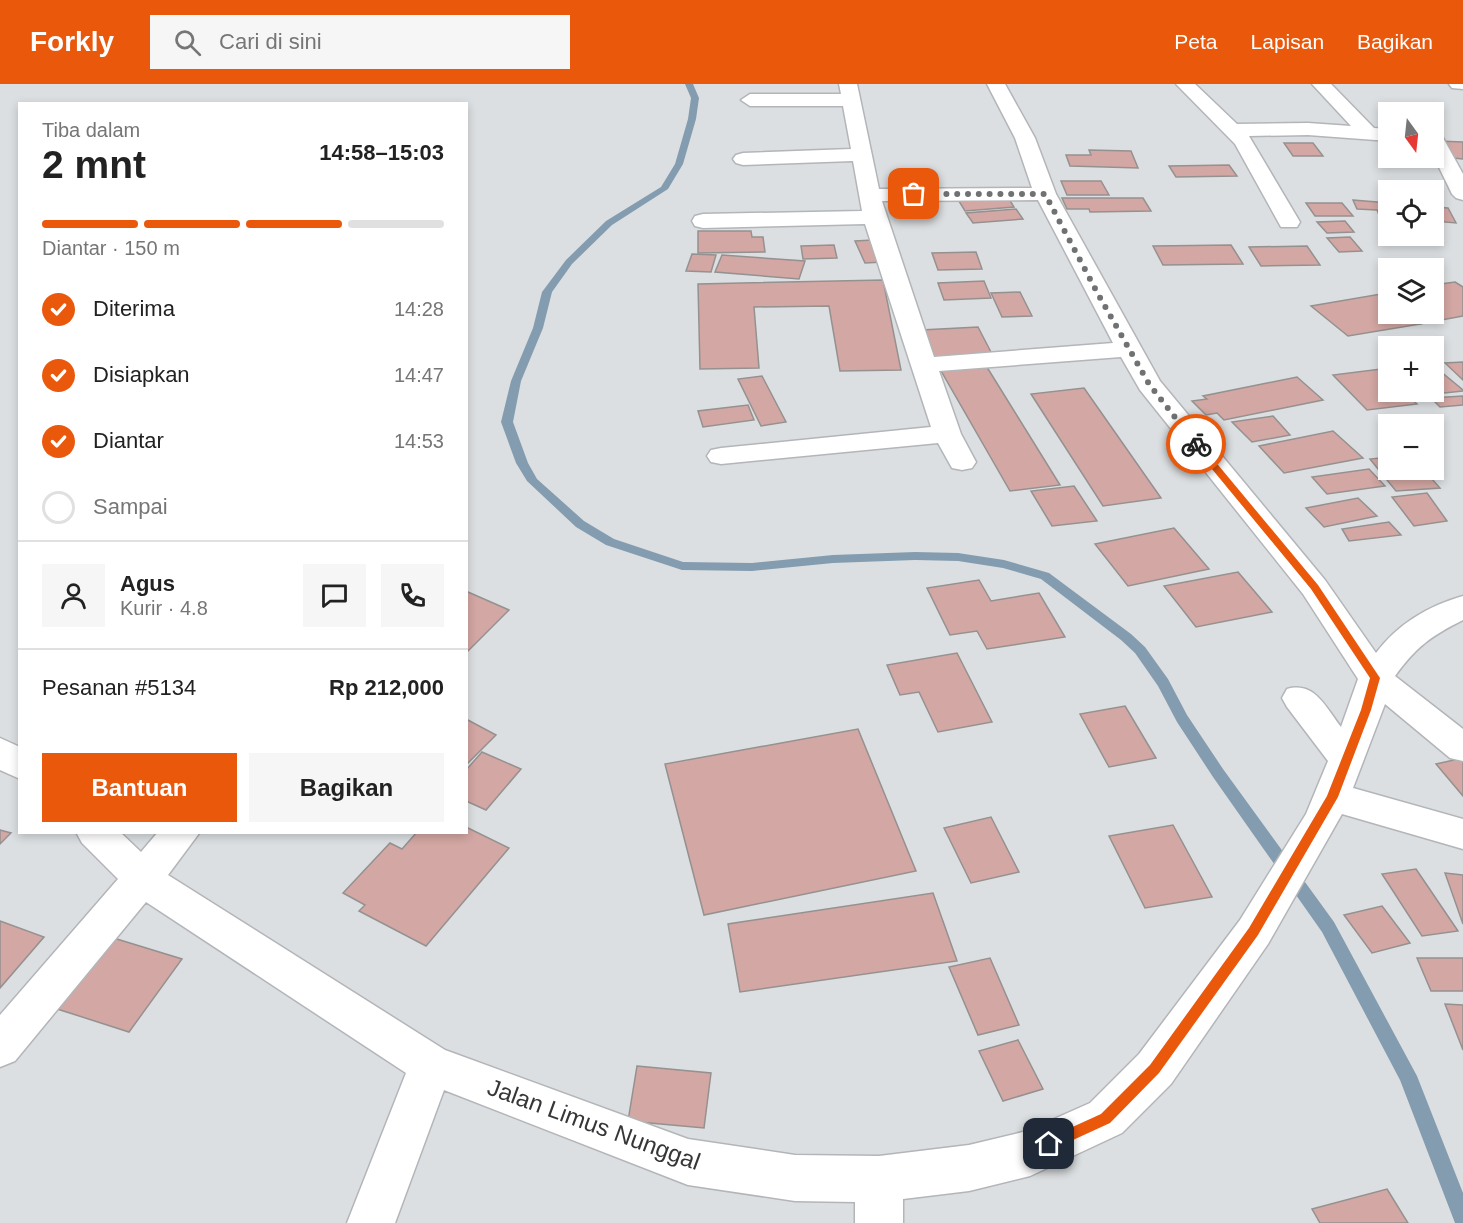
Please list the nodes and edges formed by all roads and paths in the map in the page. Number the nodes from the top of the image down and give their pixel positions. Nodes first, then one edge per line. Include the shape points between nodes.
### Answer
1 (996, 84) edge
2 (1185, 84) edge
3 (1322, 84) edge
4 (1458, 84) edge
5 (1463, 84) edge
6 (849, 92) edge
7 (750, 100) dead end
8 (1234, 130) junction
9 (1368, 133) junction
10 (1378, 134) edge
11 (1444, 147) edge
12 (860, 155) junction
13 (743, 159) dead end
14 (1045, 194) junction
15 (1463, 194) edge
16 (872, 206) junction
17 (703, 221) dead end
18 (1289, 222) dead end
19 (1129, 349) junction
20 (924, 365) junction
21 (947, 434) junction
22 (722, 456) dead end
23 (963, 462) dead end
24 (1463, 607) edge
25 (1375, 678) junction
26 (1299, 698) dead end
27 (1463, 748) edge
28 (0, 752) edge
29 (18, 764) edge
30 (1340, 779) junction
31 (97, 834) edge
32 (179, 834) edge
33 (1463, 834) edge
34 (143, 879) junction
35 (0, 1047) edge
36 (431, 1065) junction
37 (879, 1201) edge
38 (371, 1223) edge

1 - 14 street via 1025,138
2 - 8 street
3 - 9 street
4 - 5 street
6 - 7 street
6 - 12 street
8 - 9 street
8 - 18 street
9 - 10 street
11 - 15 street
12 - 13 street
12 - 16 street
14 - 16 street
14 - 19 street
16 - 17 street
16 - 20 street
19 - 20 street
19 - 25 street via 1149,384 1314,587
20 - 21 street
21 - 22 street
21 - 23 street
24 - 25 street, Jalan Limus Nunggal via 1419,628 1399,646
25 - 27 street
25 - 30 street, Jalan Limus Nunggal
26 - 30 street
28 - 29 street
30 - 33 street
30 - 37 street, Jalan Limus Nunggal via 1254,932 1155,1069 1106,1118 1030,1153 969,1168
31 - 34 street, Jalan Limus Nunggal
32 - 34 street
34 - 35 street
34 - 36 street, Jalan Limus Nunggal
36 - 37 street, Jalan Limus Nunggal via 688,1162 795,1178
36 - 38 street

